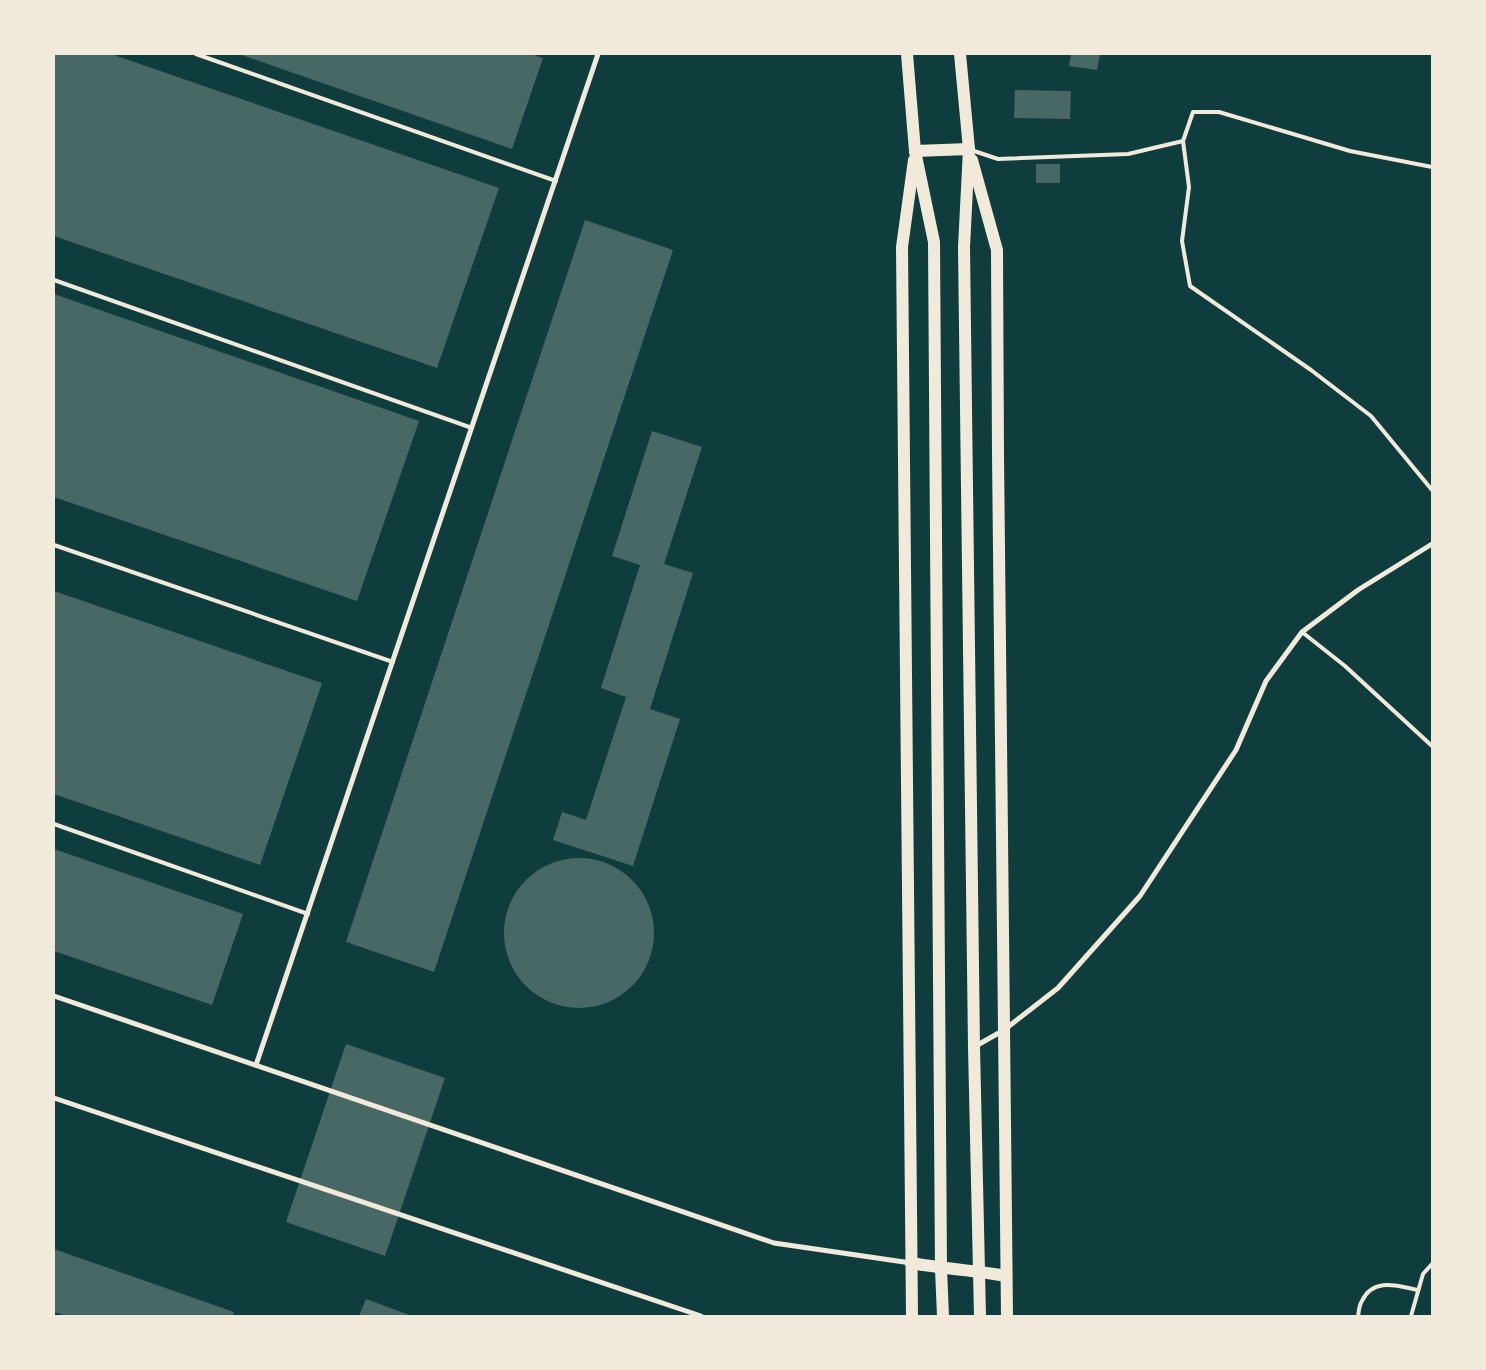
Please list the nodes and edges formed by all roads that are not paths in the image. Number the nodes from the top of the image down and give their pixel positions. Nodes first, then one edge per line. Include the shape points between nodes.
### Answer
1 (196, 54) edge
2 (598, 54) edge
3 (907, 54) edge
4 (960, 54) edge
5 (1183, 141) junction
6 (969, 149) junction
7 (915, 151) junction
8 (1432, 167) edge
9 (556, 180) junction
10 (54, 280) edge
11 (472, 428) junction
12 (1432, 490) edge
13 (1432, 544) edge
14 (54, 545) edge
15 (1302, 632) junction
16 (393, 662) junction
17 (1432, 746) edge
18 (54, 824) edge
19 (308, 914) junction
20 (54, 996) edge
21 (1004, 1030) junction
22 (974, 1047) junction
23 (256, 1065) junction
24 (54, 1098) edge
25 (911, 1263) junction
26 (1432, 1264) edge
27 (941, 1269) junction
28 (979, 1270) junction
29 (1006, 1276) junction
30 (1418, 1290) junction
31 (701, 1316) edge
32 (912, 1316) edge
33 (943, 1316) edge
34 (980, 1316) edge
35 (1007, 1316) edge
36 (1358, 1316) edge
37 (1411, 1316) edge

1 - 9 lane
2 - 9 street
3 - 7 main road
4 - 6 main road
5 - 6 lane via 1128,154 998,159
5 - 8 lane via 1193,112 1220,112 1350,152
5 - 12 lane via 1189,187 1182,240 1190,286 1371,416
6 - 7 main road
6 - 21 main road via 997,250
6 - 22 main road via 964,247
7 - 25 main road via 902,247
7 - 27 main road via 934,242
9 - 11 street
10 - 11 lane
11 - 16 street
13 - 15 street via 1358,590
14 - 16 lane
15 - 17 lane
15 - 21 street via 1266,681 1236,750 1140,896 1058,988
16 - 19 street
18 - 19 lane
19 - 23 street
20 - 23 street
21 - 22 street
21 - 29 main road
22 - 28 main road
23 - 25 street via 774,1243
24 - 31 street
25 - 27 main road
25 - 32 main road
26 - 30 lane via 1423,1274
27 - 28 main road
27 - 33 main road
28 - 29 main road
28 - 34 main road
29 - 35 main road
30 - 36 lane via 1383,1284 1372,1288 1362,1300
30 - 37 lane

